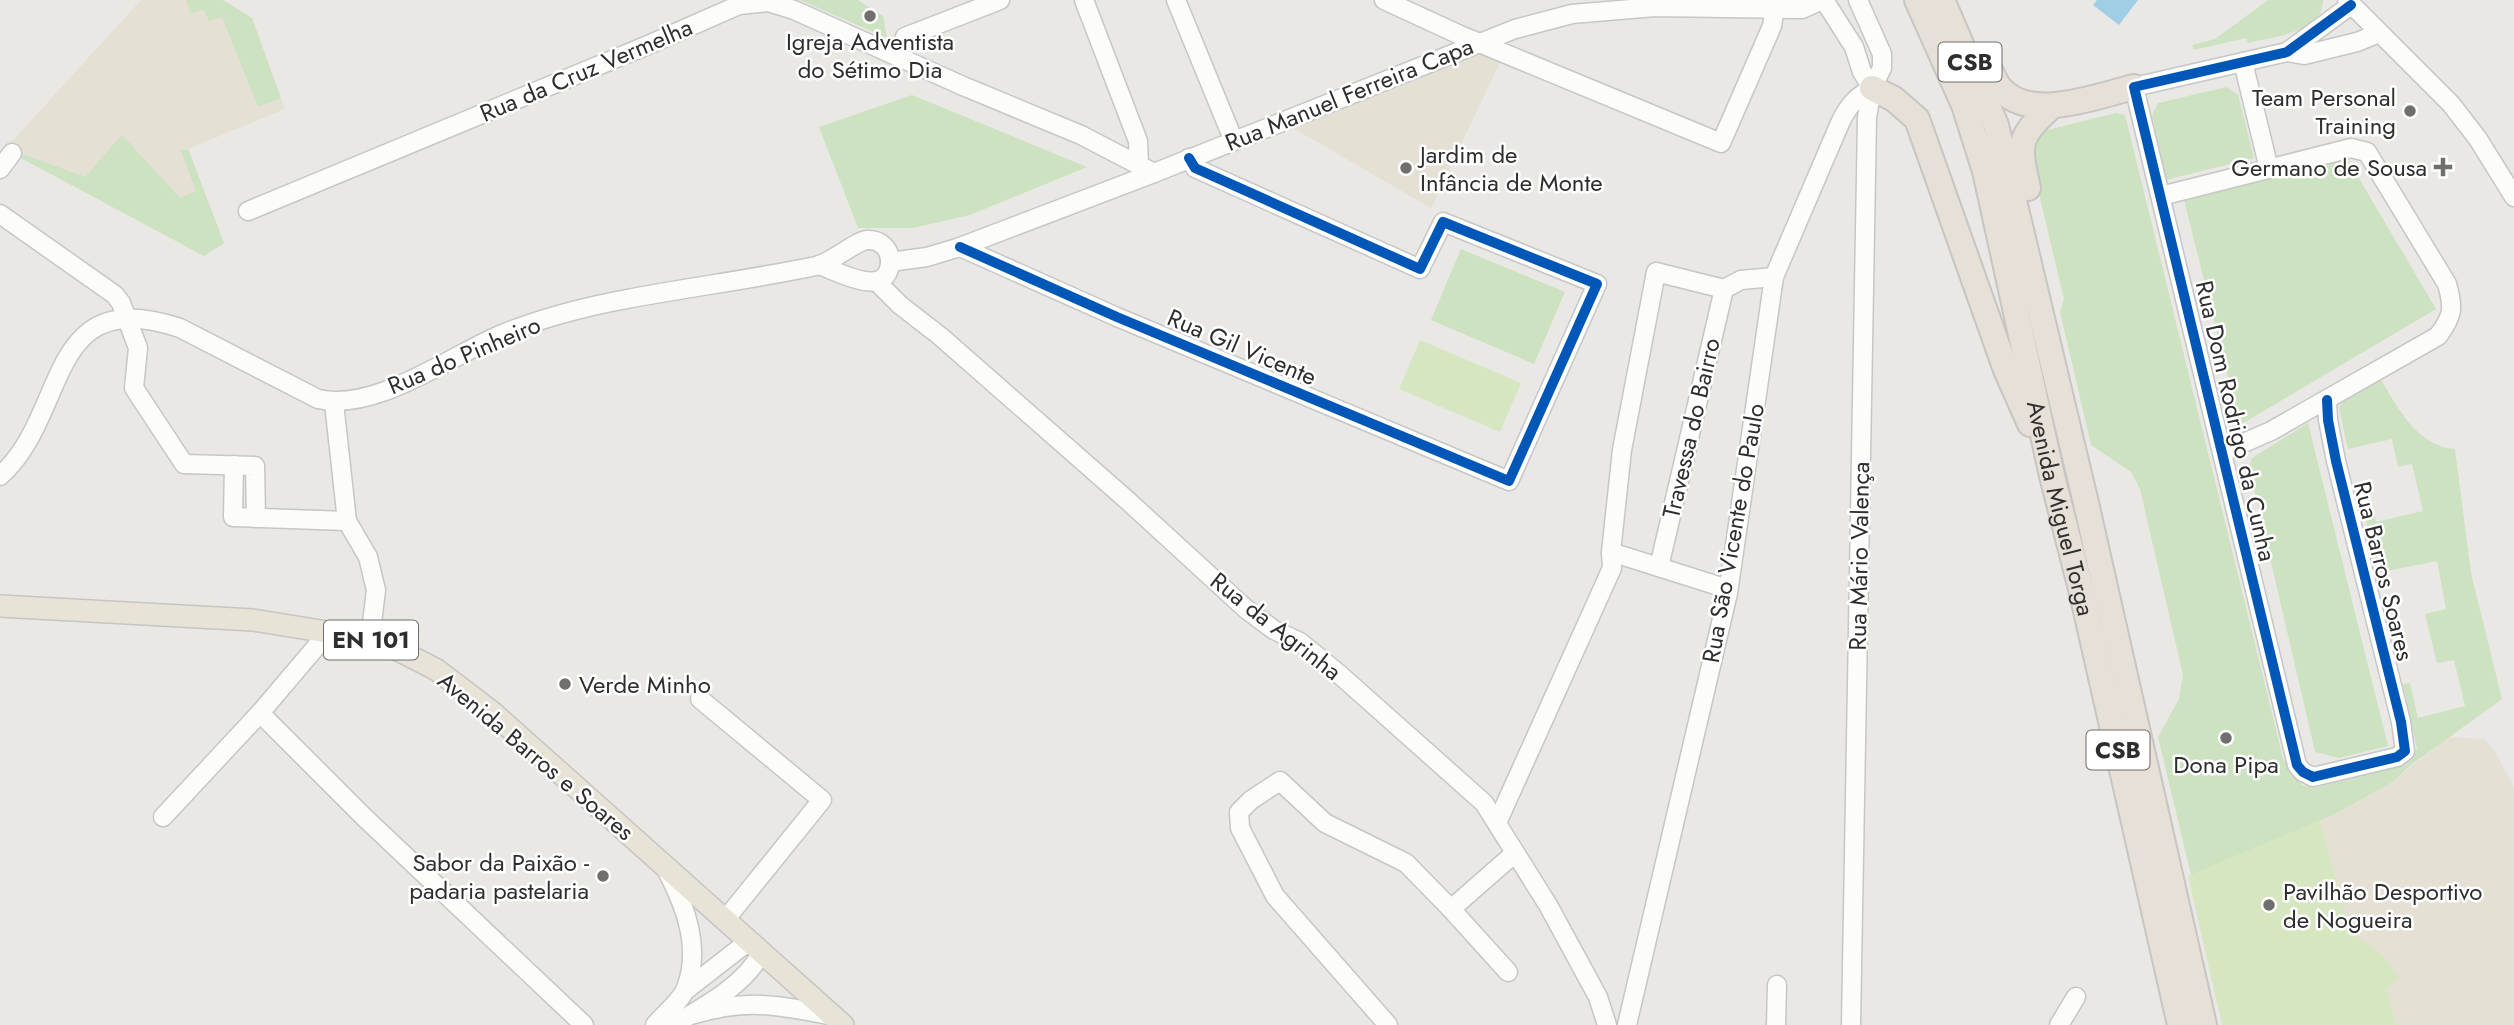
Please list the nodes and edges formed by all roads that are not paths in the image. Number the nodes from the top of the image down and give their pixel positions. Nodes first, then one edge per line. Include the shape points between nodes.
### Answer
1 (1000, 0) edge
2 (1084, 0) edge
3 (1176, 0) edge
4 (1384, 0) edge
5 (1823, 0) edge
6 (1858, 0) edge
7 (1917, 0) edge
8 (1942, 0) edge
9 (1948, 0) edge
10 (768, 1) edge
11 (2349, 2) edge
12 (1773, 4) edge
13 (2379, 33) junction
14 (905, 37) dead end
15 (1479, 43) junction
16 (2287, 52) junction
17 (2243, 62) junction
18 (2134, 87) junction
19 (1872, 88) junction
20 (2051, 107) junction
21 (1233, 139) junction
22 (12, 153) dead end
23 (1189, 158) junction
24 (0, 169) edge
25 (1147, 169) junction
26 (2269, 169) junction
27 (2161, 196) junction
28 (2514, 197) edge
29 (248, 211) dead end
30 (0, 214) edge
31 (960, 247) junction
32 (850, 250) junction
33 (890, 262) junction
34 (819, 265) junction
35 (1774, 277) junction
36 (856, 279) junction
37 (876, 281) junction
38 (1724, 289) junction
39 (2038, 300) junction
40 (127, 317) junction
41 (2327, 400) junction
42 (334, 403) junction
43 (2223, 452) junction
44 (0, 476) edge
45 (2052, 476) junction
46 (347, 521) junction
47 (1611, 552) junction
48 (1659, 567) junction
49 (1728, 589) junction
50 (0, 606) edge
51 (325, 632) junction
52 (370, 639) junction
53 (700, 699) dead end
54 (260, 713) junction
55 (2297, 765) joint
56 (163, 817) dead end
57 (1497, 823) junction
58 (1515, 853) junction
59 (665, 866) junction
60 (1451, 909) junction
61 (725, 920) junction
62 (755, 947) junction
63 (1508, 972) dead end
64 (1777, 985) dead end
65 (686, 990) junction
66 (2076, 997) dead end
67 (1635, 998) junction
68 (691, 1015) junction
69 (1605, 1017) edge
70 (838, 1021) edge
71 (584, 1025) edge
72 (655, 1025) edge
73 (673, 1025) edge
74 (1388, 1025) edge
75 (1627, 1025) edge
76 (1776, 1025) edge
77 (1851, 1025) edge
78 (2059, 1025) edge
79 (2180, 1025) edge
80 (2204, 1025) edge

1 - 14 street
2 - 25 street
3 - 21 street
4 - 15 street
5 - 12 street, Rua Manuel Ferreira Capa via 1801,9
5 - 19 street via 1854,47
6 - 19 street, Rua Mário Valença via 1882,54 1882,68
7 - 45 highway, Avenida Miguel Torga / CSB via 1964,105 1985,171
8 - 39 highway, Avenida Miguel Torga / CSB via 1996,125
9 - 20 highway via 1964,15 1999,87 2011,98
10 - 25 street, Rua da Cruz Vermelha via 1081,135
10 - 29 street, Rua da Cruz Vermelha via 738,5
11 - 13 street
11 - 16 street
12 - 15 street, Rua Manuel Ferreira Capa via 1572,14
12 - 15 street via 1772,26 1721,143
13 - 16 street via 2304,55
13 - 28 street via 2451,104
15 - 21 street, Rua Manuel Ferreira Capa
16 - 17 street
17 - 18 street
17 - 26 street
18 - 20 highway
18 - 27 street, Rua Dom Rodrigo da Cunha
19 - 35 street, Rua São Vicente do Paulo via 1853,102 1839,122
19 - 45 highway via 1917,119 2006,370
19 - 77 street, Rua Mário Valença via 1867,117
20 - 39 highway via 2024,135 2021,157 2048,274
21 - 23 street, Rua Manuel Ferreira Capa
22 - 24 street
23 - 25 street, Rua Manuel Ferreira Capa
23 - 31 street, Rua Gil Vicente via 1195,168 1420,269 1443,222 1597,284 1509,481
25 - 31 street, Rua Manuel Ferreira Capa
26 - 27 street
26 - 41 street via 2351,148 2367,152 2447,284 2453,305 2438,336
27 - 43 street, Rua Dom Rodrigo da Cunha
30 - 40 street via 115,295
31 - 33 street, Rua Manuel Ferreira Capa
32 - 33 street, Rua do Pinheiro via 864,240 874,240 888,250
32 - 34 street, Rua do Pinheiro
32 - 36 street via 847,266
33 - 37 street
34 - 36 street
34 - 42 street, Rua do Pinheiro via 578,309 502,334 403,385
35 - 38 street via 1741,280
35 - 49 street, Rua São Vicente do Paulo
36 - 37 street
37 - 57 street, Rua da Agrinha via 1246,609 1300,642 1339,674 1484,803
38 - 47 street via 1657,272 1622,450
38 - 48 street, Travessa do Bairro
39 - 80 highway, Avenida Miguel Torga / CSB
40 - 42 street via 180,328
40 - 44 street via 106,321 77,342 22,452
40 - 46 street via 138,348 134,388 184,464 234,465 233,517
41 - 43 street
41 - 55 street, Rua Barros Soares via 2336,461 2401,722 2404,751 2397,757 2324,776 2313,777
42 - 46 street
43 - 55 street, Rua Dom Rodrigo da Cunha
45 - 79 highway, Avenida Miguel Torga / CSB
46 - 52 street via 368,557 376,590
47 - 48 street
47 - 57 street via 1612,568
48 - 49 street
49 - 67 street, Rua São Vicente do Paulo
50 - 51 main road, Avenida Barros e Soares / EN 101 via 253,620
51 - 52 main road, Avenida Barros e Soares / EN 101
51 - 54 street
52 - 59 main road, Avenida Barros e Soares / EN 101 via 437,670 492,712
53 - 61 street via 822,800
54 - 56 street
54 - 71 street
57 - 58 street, Rua da Agrinha
58 - 60 street
58 - 69 street, Rua da Agrinha via 1548,905
59 - 61 main road, Avenida Barros e Soares / EN 101
59 - 65 street via 682,900 692,936
60 - 63 street
60 - 74 street via 1406,863 1325,823 1280,781 1240,811 1240,828 1275,896
61 - 62 main road, Avenida Barros e Soares / EN 101
62 - 65 street
62 - 68 street via 755,965
62 - 70 main road, Avenida Barros e Soares / EN 101
64 - 76 street
65 - 72 street
66 - 78 street
67 - 69 street
67 - 75 street, Rua São Vicente do Paulo
68 - 70 street via 722,1006 769,1004
68 - 73 street

